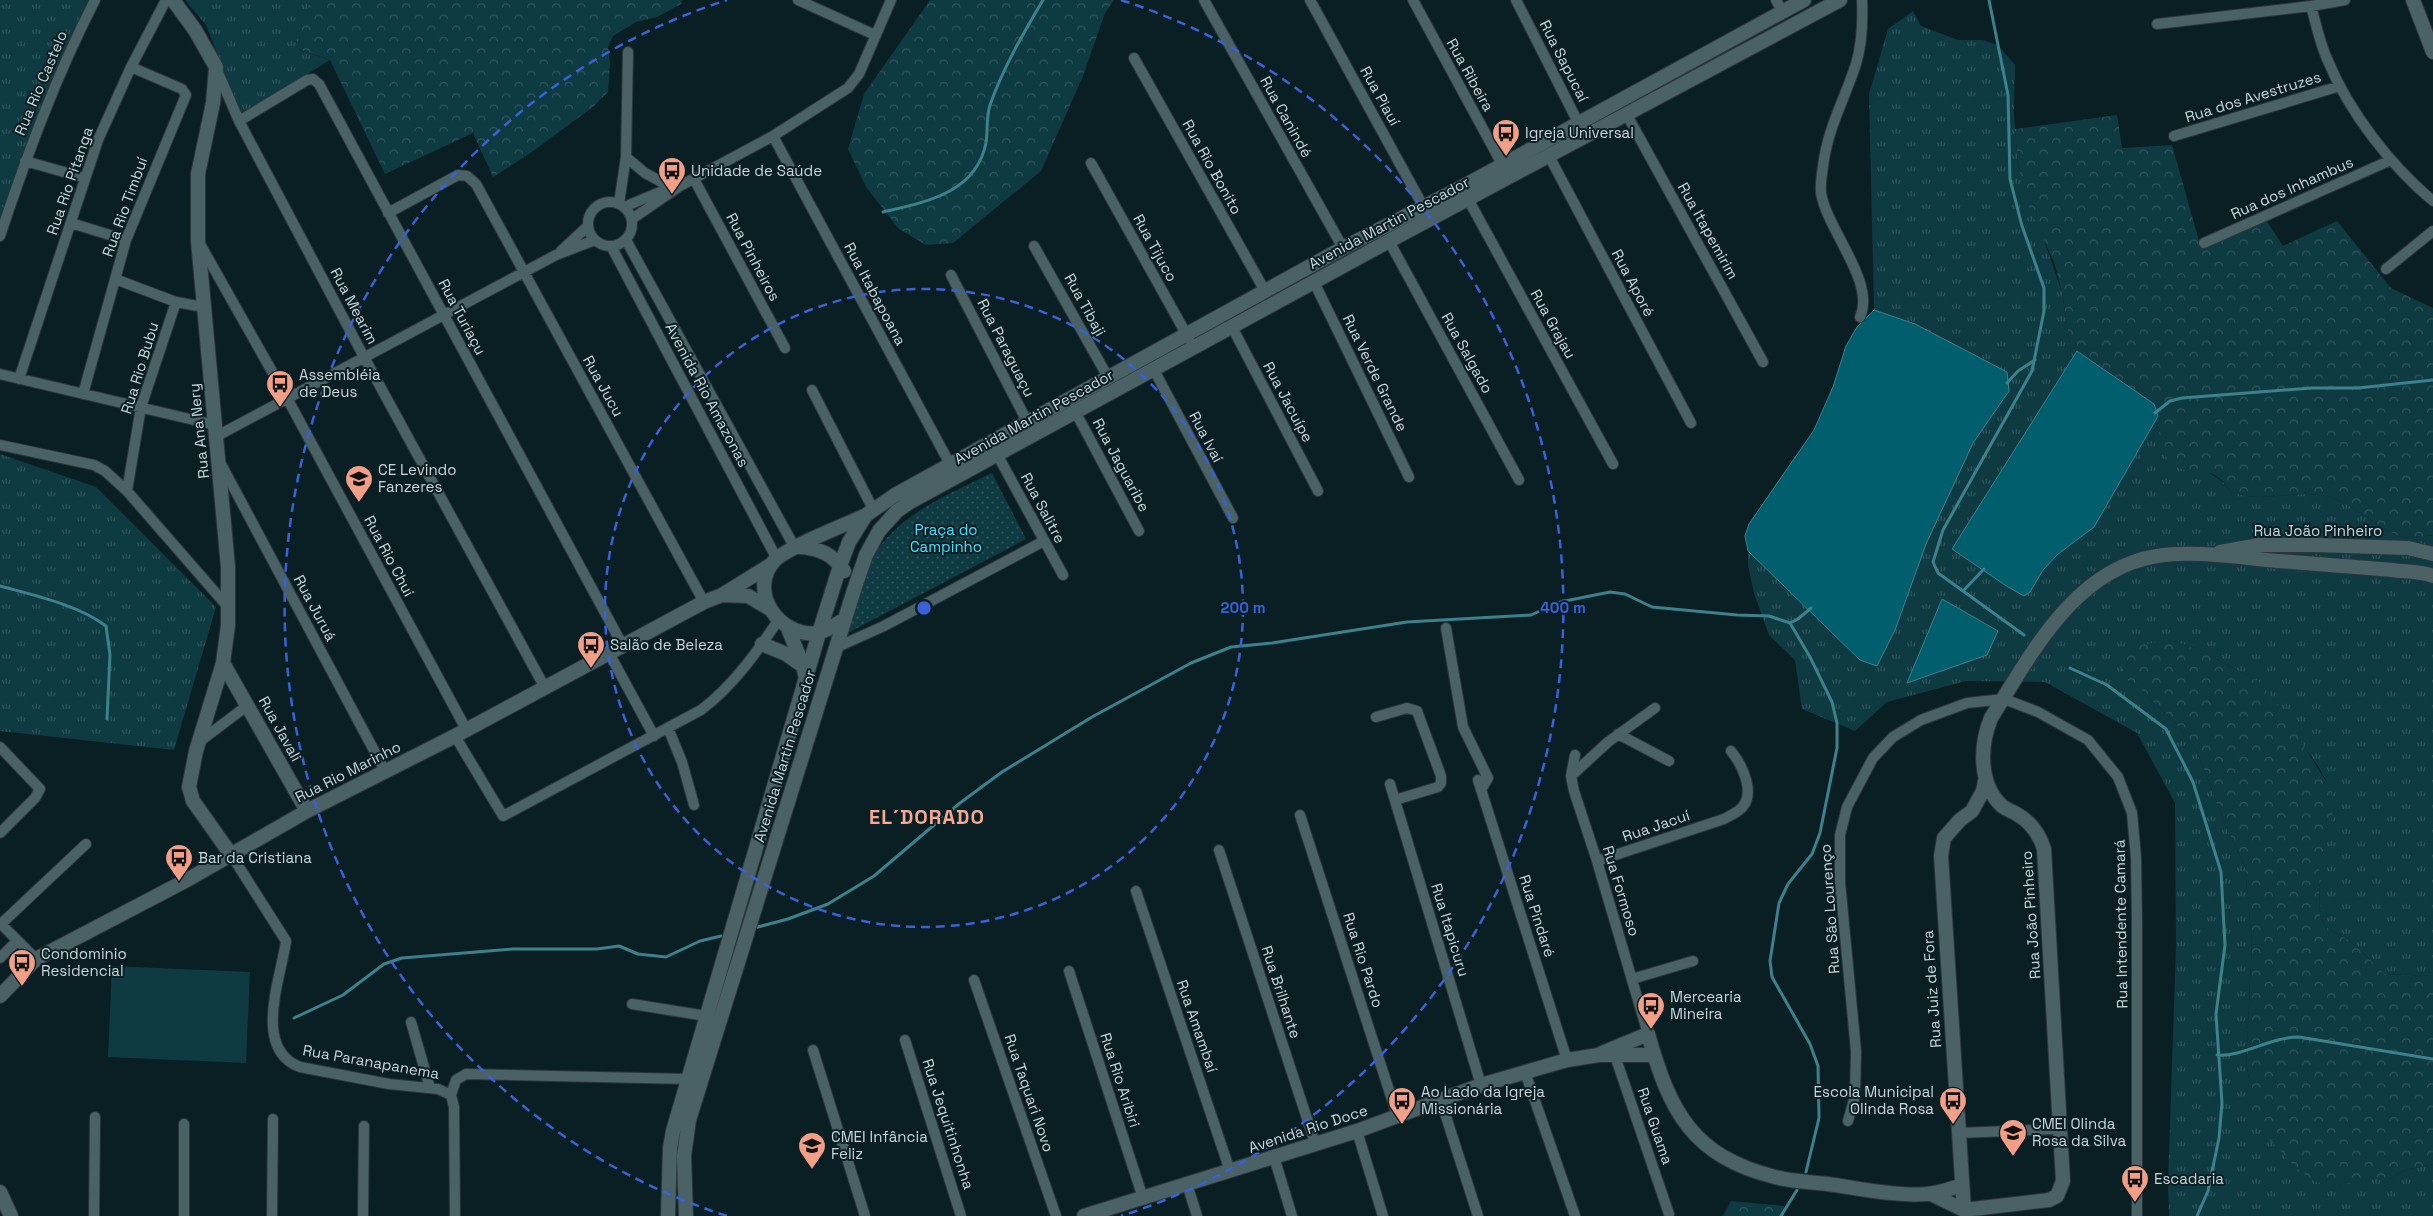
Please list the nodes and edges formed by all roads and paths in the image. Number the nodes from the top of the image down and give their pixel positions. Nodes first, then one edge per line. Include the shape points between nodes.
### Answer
1 (95, 0) edge
2 (166, 0) edge
3 (172, 0) edge
4 (798, 0) edge
5 (891, 0) edge
6 (1204, 0) edge
7 (1310, 0) edge
8 (1413, 0) edge
9 (1516, 0) edge
10 (1804, 0) edge
11 (1840, 0) edge
12 (1862, 0) edge
13 (2345, 0) edge
14 (2414, 0) edge
15 (1779, 5) edge
16 (2311, 6) junction
17 (2156, 24) dead end
18 (874, 35) junction
19 (2430, 39) edge
20 (628, 52) dead end
21 (2433, 52) edge
22 (1134, 58) dead end
23 (131, 67) junction
24 (216, 67) junction
25 (2340, 86) junction
26 (1627, 115) junction
27 (239, 121) junction
28 (1578, 122) junction
29 (773, 136) junction
30 (1585, 136) junction
31 (2174, 136) dead end
32 (1548, 156) junction
33 (626, 157) junction
34 (2392, 160) junction
35 (25, 161) junction
36 (1090, 163) dead end
37 (1502, 164) junction
38 (85, 178) junction
39 (694, 179) junction
40 (676, 187) junction
41 (1468, 199) junction
42 (2433, 201) edge
43 (622, 205) junction
44 (1423, 206) junction
45 (388, 213) junction
46 (632, 218) junction
47 (71, 223) junction
48 (588, 226) junction
49 (1377, 230) junction
50 (2433, 231) edge
51 (0, 236) edge
52 (126, 240) junction
53 (595, 240) junction
54 (626, 240) junction
55 (198, 241) junction
56 (1389, 241) junction
57 (2204, 243) dead end
58 (611, 246) junction
59 (1034, 246) dead end
60 (1343, 248) junction
61 (556, 254) junction
62 (1354, 260) junction
63 (2386, 270) dead end
64 (524, 273) junction
65 (951, 274) dead end
66 (116, 279) junction
67 (1318, 280) junction
68 (1265, 291) junction
69 (176, 302) junction
70 (204, 307) junction
71 (444, 316) junction
72 (1860, 317) dead end
73 (1232, 327) junction
74 (1186, 334) junction
75 (785, 348) dead end
76 (1194, 348) junction
77 (364, 357) junction
78 (1763, 362) dead end
79 (1154, 370) junction
80 (0, 374) edge
81 (18, 378) junction
82 (1109, 379) junction
83 (812, 390) dead end
84 (83, 394) junction
85 (287, 398) junction
86 (141, 408) junction
87 (1076, 413) junction
88 (1028, 423) junction
89 (1691, 423) dead end
90 (216, 431) junction
91 (1035, 436) junction
92 (0, 445) edge
93 (998, 456) junction
94 (218, 459) junction
95 (1613, 464) dead end
96 (951, 466) junction
97 (1409, 477) dead end
98 (1520, 480) dead end
99 (127, 491) junction
100 (1318, 491) dead end
101 (869, 512) junction
102 (1232, 518) dead end
103 (1139, 531) dead end
104 (1044, 541) junction
105 (797, 547) junction
106 (2431, 552) edge
107 (2202, 555) junction
108 (774, 561) junction
109 (840, 566) junction
110 (1063, 575) dead end
111 (2433, 576) edge
112 (854, 590) junction
113 (722, 595) junction
114 (704, 602) junction
115 (228, 607) junction
116 (779, 618) junction
117 (845, 619) junction
118 (1446, 628) dead end
119 (819, 633) junction
120 (762, 644) junction
121 (623, 646) junction
122 (835, 648) junction
123 (609, 653) junction
124 (223, 663) junction
125 (803, 666) junction
126 (806, 681) junction
127 (544, 686) junction
128 (2004, 699) junction
129 (248, 705) junction
130 (1655, 708) dead end
131 (1376, 717) dead end
132 (668, 728) junction
133 (460, 732) junction
134 (1618, 734) junction
135 (654, 736) junction
136 (199, 742) junction
137 (0, 747) edge
138 (1731, 751) dead end
139 (1574, 755) dead end
140 (1669, 760) dead end
141 (385, 771) junction
142 (1571, 776) junction
143 (1986, 781) junction
144 (1390, 784) dead end
145 (1395, 800) junction
146 (694, 805) dead end
147 (2003, 807) junction
148 (307, 811) junction
149 (1972, 811) junction
150 (1300, 815) dead end
151 (0, 833) edge
152 (86, 844) dead end
153 (1218, 850) dead end
154 (232, 856) junction
155 (1597, 861) junction
156 (1136, 891) dead end
157 (0, 923) edge
158 (17, 941) junction
159 (0, 958) edge
160 (36, 959) junction
161 (1693, 962) dead end
162 (1069, 971) dead end
163 (1632, 979) junction
164 (974, 980) dead end
165 (0, 996) edge
166 (632, 1004) dead end
167 (706, 1016) junction
168 (411, 1022) dead end
169 (1648, 1034) junction
170 (905, 1040) dead end
171 (813, 1050) dead end
172 (1614, 1052) junction
173 (1654, 1055) junction
174 (1567, 1060) junction
175 (1525, 1072) junction
176 (688, 1079) junction
177 (1482, 1085) junction
178 (430, 1088) junction
179 (451, 1094) junction
180 (1441, 1101) junction
181 (1397, 1115) junction
182 (95, 1117) dead end
183 (273, 1119) dead end
184 (1848, 1121) dead end
185 (184, 1124) dead end
186 (364, 1126) dead end
187 (2059, 1130) junction
188 (1357, 1131) junction
189 (1958, 1133) junction
190 (1315, 1144) junction
191 (1274, 1157) junction
192 (1230, 1171) junction
193 (1188, 1184) junction
194 (1962, 1185) junction
195 (0, 1192) edge
196 (1931, 1194) junction
197 (1143, 1198) junction
198 (1987, 1207) junction
199 (2013, 1210) edge
200 (1963, 1213) edge
201 (1100, 1214) edge
202 (1669, 1214) dead end
203 (12, 1216) edge
204 (94, 1216) edge
205 (184, 1216) edge
206 (272, 1216) edge
207 (363, 1216) edge
208 (455, 1216) edge
209 (668, 1216) edge
210 (686, 1216) edge
211 (865, 1216) edge
212 (961, 1216) edge
213 (1056, 1216) edge
214 (1084, 1216) edge
215 (1197, 1216) edge
216 (1292, 1216) edge
217 (1383, 1216) edge
218 (1478, 1216) edge
219 (1575, 1216) edge
220 (2137, 1216) edge

1 - 35 street, Rua Rio Castelo via 55,83
2 - 23 street, Rua Rio Pitanga
3 - 24 street via 195,30
4 - 18 street
5 - 18 street
6 - 60 street, Rua Canindé
7 - 44 street, Rua Piauí
8 - 37 street, Rua Ribeira
9 - 28 street, Rua Sapucaí
10 - 15 street, Avenida Martin Pescador
11 - 26 street, Avenida Martin Pescador
12 - 72 street via 1861,46 1828,135 1821,192 1832,228 1861,287 1864,304
13 - 16 street
14 - 19 street
15 - 28 street, Avenida Martin Pescador
16 - 17 street
16 - 25 street via 2327,60
18 - 29 street via 852,85
19 - 21 street
20 - 33 street
22 - 68 street, Rua Rio Bonito
23 - 38 street, Rua Rio Pitanga via 98,140
23 - 52 street, Rua Rio Timbuí via 182,89 186,95
24 - 27 street, Rua Mearim
24 - 55 street, Rua Ana Nery via 213,103 198,174
25 - 31 street, Rua dos Avestruzes
25 - 34 street
26 - 30 street, Avenida Martin Pescador
26 - 78 street, Rua Itapemirim
27 - 45 street, Rua Turiaçu via 307,80 317,81
27 - 77 street, Rua Mearim
28 - 30 street, Rua Sapucaí
28 - 37 street, Avenida Martin Pescador
29 - 39 street
29 - 96 street, Rua Itabapoana
30 - 32 street, Avenida Martin Pescador
32 - 41 street, Avenida Martin Pescador
32 - 89 street, Rua Aporé
33 - 40 street via 645,173
33 - 43 street
34 - 42 street
34 - 57 street, Rua dos Inhambus
35 - 38 street
35 - 51 street, Rua Rio Castelo
36 - 74 street, Rua Tijuco
37 - 44 street, Avenida Martin Pescador
38 - 47 street, Rua Rio Pitanga
39 - 40 street
39 - 75 street, Rua Pinheiros
40 - 43 street
40 - 46 street
41 - 56 street, Avenida Martin Pescador
41 - 95 street, Rua Grajau
43 - 46 street
43 - 48 street via 606,202 595,208
44 - 49 street, Avenida Martin Pescador
45 - 64 street, Rua Jucu via 458,175 467,176 476,184
45 - 71 street, Rua Turiaçu
46 - 54 street
47 - 52 street
47 - 81 street, Rua Rio Pitanga
48 - 53 street
48 - 61 street
49 - 60 street, Avenida Martin Pescador
49 - 62 street via 1372,238 1353,249
50 - 63 street
52 - 66 street, Rua Rio Timbuí
53 - 58 street
53 - 61 street
54 - 58 street
54 - 105 street, Avenida Rio Amazonas
55 - 70 street, Rua Ana Nery
55 - 85 street, Rua Rio Chuí
56 - 62 street, Avenida Martin Pescador
56 - 98 street, Rua Salgado
58 - 108 street, Avenida Rio Amazonas
59 - 82 street, Rua Tibaji
60 - 67 street via 1344,259
60 - 68 street, Avenida Martin Pescador
61 - 64 street
62 - 67 street, Avenida Martin Pescador
64 - 71 street
64 - 114 street, Rua Jucu
65 - 88 street, Rua Paraguaçu
66 - 69 street
66 - 84 street, Rua Rio Timbuí
67 - 73 street, Avenida Martin Pescador
67 - 97 street, Rua Verde Grande
68 - 74 street, Avenida Martin Pescador
69 - 70 street
69 - 86 street, Rua Rio Bubu
70 - 90 street, Rua Ana Nery
71 - 77 street
71 - 121 street, Rua Turiaçu
73 - 76 street, Avenida Martin Pescador
73 - 100 street, Rua Jacuípe
74 - 76 street, Rua Tijuco
74 - 82 street, Avenida Martin Pescador
76 - 79 street, Avenida Martin Pescador
77 - 85 street
77 - 127 street, Rua Mearim
79 - 87 street, Avenida Martin Pescador
79 - 102 street, Rua Ivaí
80 - 81 street
81 - 84 street
82 - 88 street, Avenida Martin Pescador
83 - 101 street
84 - 86 street
85 - 90 street
85 - 133 street, Rua Rio Chuí
86 - 90 street
86 - 99 street, Rua Rio Bubu
87 - 91 street, Avenida Martin Pescador
87 - 103 street, Rua Jaguaribe
88 - 91 street, Rua Paraguaçu
88 - 96 street, Avenida Martin Pescador
90 - 94 street, Rua Ana Nery
91 - 93 street, Avenida Martin Pescador
92 - 99 street via 94,465
93 - 104 street, Rua Salitre
93 - 112 street, Avenida Martin Pescador via 897,511 870,544
94 - 115 street, Rua Ana Nery via 228,567
94 - 141 street, Rua Juruá
96 - 101 street, Avenida Martin Pescador
99 - 115 street
101 - 105 street
101 - 109 street, Avenida Martin Pescador via 850,542
104 - 110 street, Rua Salitre
104 - 122 street via 884,626
105 - 108 street
105 - 109 street via 826,553
106 - 107 street, Rua João Pinheiro via 2408,548 2259,545
107 - 111 street, Rua João Pinheiro via 2423,572
107 - 128 street, Rua João Pinheiro via 2156,556 2116,570 2095,582 2065,609 2050,628
108 - 113 street, Rua Rio Marinho
108 - 116 street via 764,586 765,595
109 - 112 street
109 - 119 street, Avenida Martin Pescador
112 - 117 street, Avenida Martin Pescador
113 - 114 street, Rua Rio Marinho
113 - 116 street, Rua Rio Marinho via 748,596
114 - 121 street, Rua Rio Marinho
115 - 124 street, Rua Ana Nery
116 - 119 street via 797,631
116 - 120 street
116 - 125 street
117 - 119 street
117 - 122 street, Avenida Martin Pescador
118 - 174 street, Rua Pindaré via 1463,727 1488,778 1479,785
119 - 126 street, Avenida Martin Pescador
120 - 125 street via 786,654
120 - 132 street via 720,694 701,710
121 - 123 street, Rua Rio Marinho
122 - 210 street, Avenida Martin Pescador via 690,1120 684,1156
123 - 127 street, Rua Rio Marinho
123 - 135 street
124 - 129 street, Rua Javali
124 - 136 street, Rua Ana Nery
125 - 126 street
126 - 167 street, Avenida Martin Pescador
127 - 133 street, Rua Rio Marinho
128 - 143 street, Rua João Pinheiro via 1986,731
128 - 184 street, Rua São Lourenço via 1967,703 1921,720 1894,737 1873,758 1848,807 1840,835 1840,882 1856,1051 1855,1096
128 - 220 street, Rua Intendente Camará via 2056,720 2088,740 2118,776 2132,813 2137,923
129 - 136 street
129 - 148 street, Rua Javali
130 - 134 street
131 - 145 street via 1407,708 1417,711 1441,776 1442,782 1438,787
132 - 135 street
132 - 146 street via 685,770
133 - 135 street, Rua Rio Chuí via 503,816
133 - 141 street, Rua Rio Marinho
134 - 140 street
134 - 142 street
136 - 154 street, Rua Ana Nery via 190,796
137 - 151 street via 40,789
138 - 155 street, Rua Jacuí via 1746,778 1748,795 1738,811 1724,819
139 - 142 street, Rua Formoso
141 - 148 street, Rua Rio Marinho
142 - 155 street, Rua Formoso
143 - 147 street, Rua João Pinheiro
143 - 149 street, Rua Juiz de Fora
144 - 145 street, Rua Itapicuru
145 - 177 street, Rua Itapicuru
147 - 149 street
147 - 187 street, Rua João Pinheiro via 2030,823 2044,849
148 - 154 street, Rua Rio Marinho
149 - 189 street, Rua Juiz de Fora via 1944,838 1941,856
150 - 181 street, Rua Rio Pardo
152 - 157 street
153 - 190 street, Rua Brilhante
154 - 160 street, Rua Rio Marinho
154 - 178 street, Rua Paranapanema via 286,941 272,1031 276,1044 288,1060 300,1067 389,1084
155 - 163 street, Rua Formoso
156 - 192 street, Rua Amambaí
157 - 158 street
158 - 159 street
158 - 160 street
160 - 165 street, Rua Rio Marinho
161 - 163 street
162 - 197 street, Rua Rio Aribiri
163 - 169 street, Rua Formoso
164 - 213 street, Rua Taquari Novo
166 - 167 street
167 - 176 street, Avenida Martin Pescador
168 - 178 street
169 - 172 street, Avenida Rio Doce
169 - 173 street
170 - 212 street, Rua Jequitinhonha
171 - 211 street
172 - 173 street, Avenida Rio Doce
172 - 174 street, Avenida Rio Doce
172 - 202 street, Rua Guama
173 - 196 street via 1669,1098 1679,1115 1706,1146 1736,1165 1777,1178 1865,1190
174 - 175 street, Avenida Rio Doce
175 - 177 street, Avenida Rio Doce
175 - 219 street
176 - 179 street via 466,1074 456,1080
176 - 209 street, Avenida Martin Pescador via 670,1141
177 - 180 street, Avenida Rio Doce
178 - 179 street, Rua Paranapanema
179 - 208 street, Rua Paranapanema via 454,1107
180 - 181 street, Avenida Rio Doce
180 - 218 street
181 - 188 street, Avenida Rio Doce
182 - 204 street
183 - 206 street
185 - 205 street
186 - 207 street
187 - 189 street
187 - 199 street, Rua João Pinheiro via 2063,1181 2056,1196
188 - 190 street, Avenida Rio Doce
188 - 217 street
189 - 194 street, Rua Juiz de Fora
190 - 191 street, Avenida Rio Doce
191 - 192 street, Avenida Rio Doce
191 - 216 street
192 - 193 street, Avenida Rio Doce
193 - 197 street, Avenida Rio Doce
193 - 215 street
194 - 196 street
194 - 198 street via 1971,1199
194 - 200 street, Rua Juiz de Fora
195 - 203 street
196 - 200 street
197 - 201 street, Avenida Rio Doce
198 - 199 street
198 - 200 street
201 - 214 street, Avenida Rio Doce

